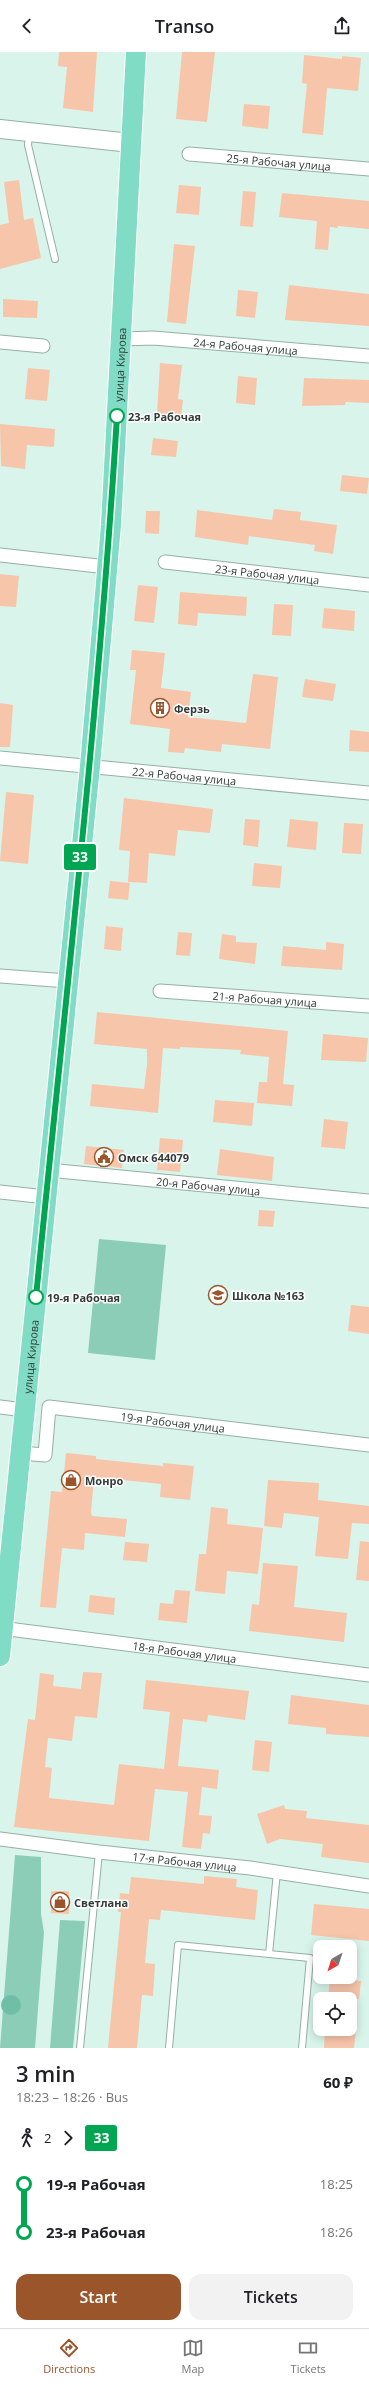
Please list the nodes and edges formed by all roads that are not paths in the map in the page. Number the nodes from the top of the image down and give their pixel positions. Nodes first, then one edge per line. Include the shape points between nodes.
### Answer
1 (136, 52) edge
2 (0, 129) edge
3 (29, 132) junction
4 (131, 143) junction
5 (189, 154) dead end
6 (369, 169) edge
7 (55, 259) dead end
8 (122, 338) junction
9 (0, 342) edge
10 (43, 346) dead end
11 (369, 356) edge
12 (0, 555) edge
13 (165, 562) dead end
14 (107, 567) junction
15 (369, 585) edge
16 (0, 758) edge
17 (90, 766) junction
18 (369, 793) edge
19 (0, 976) edge
20 (68, 981) junction
21 (160, 991) dead end
22 (369, 1006) edge
23 (48, 1170) junction
24 (0, 1192) edge
25 (46, 1197) junction
26 (369, 1201) edge
27 (0, 1407) edge
28 (24, 1410) junction
29 (369, 1445) edge
30 (20, 1452) junction
31 (1, 1628) edge
32 (0, 1656) edge
33 (369, 1676) edge
34 (0, 1839) edge
35 (99, 1852) junction
36 (277, 1872) junction
37 (369, 1886) edge
38 (269, 1954) junction
39 (80, 2048) edge
40 (169, 2048) edge
41 (302, 2048) edge

1 - 4 main road, улица Кирова
2 - 3 main road
3 - 4 main road
3 - 7 lane via 28,145
4 - 8 main road, улица Кирова
5 - 6 street, 25-я Рабочая улица
8 - 11 street, 24-я Рабочая улица via 153,338
8 - 14 main road, улица Кирова
9 - 10 street
12 - 14 street
13 - 15 street, 23-я Рабочая улица
14 - 17 main road, улица Кирова
16 - 17 street, 22-я Рабочая улица
17 - 18 street, 22-я Рабочая улица
17 - 20 main road, улица Кирова
19 - 20 street
20 - 23 main road, улица Кирова
21 - 22 street, 21-я Рабочая улица
23 - 25 main road, улица Кирова
23 - 26 street, 20-я Рабочая улица
24 - 25 street
25 - 28 main road, улица Кирова
27 - 28 street
28 - 30 main road, улица Кирова
29 - 30 street, 19-я Рабочая улица via 49,1407 45,1455
30 - 31 main road, улица Кирова
31 - 32 main road, улица Кирова
31 - 33 street, 18-я Рабочая улица
34 - 35 street, 17-я Рабочая улица
35 - 36 street, 17-я Рабочая улица
35 - 39 lane
36 - 37 street, 17-я Рабочая улица
36 - 38 lane
38 - 40 lane via 178,1945
38 - 41 lane via 310,1958

